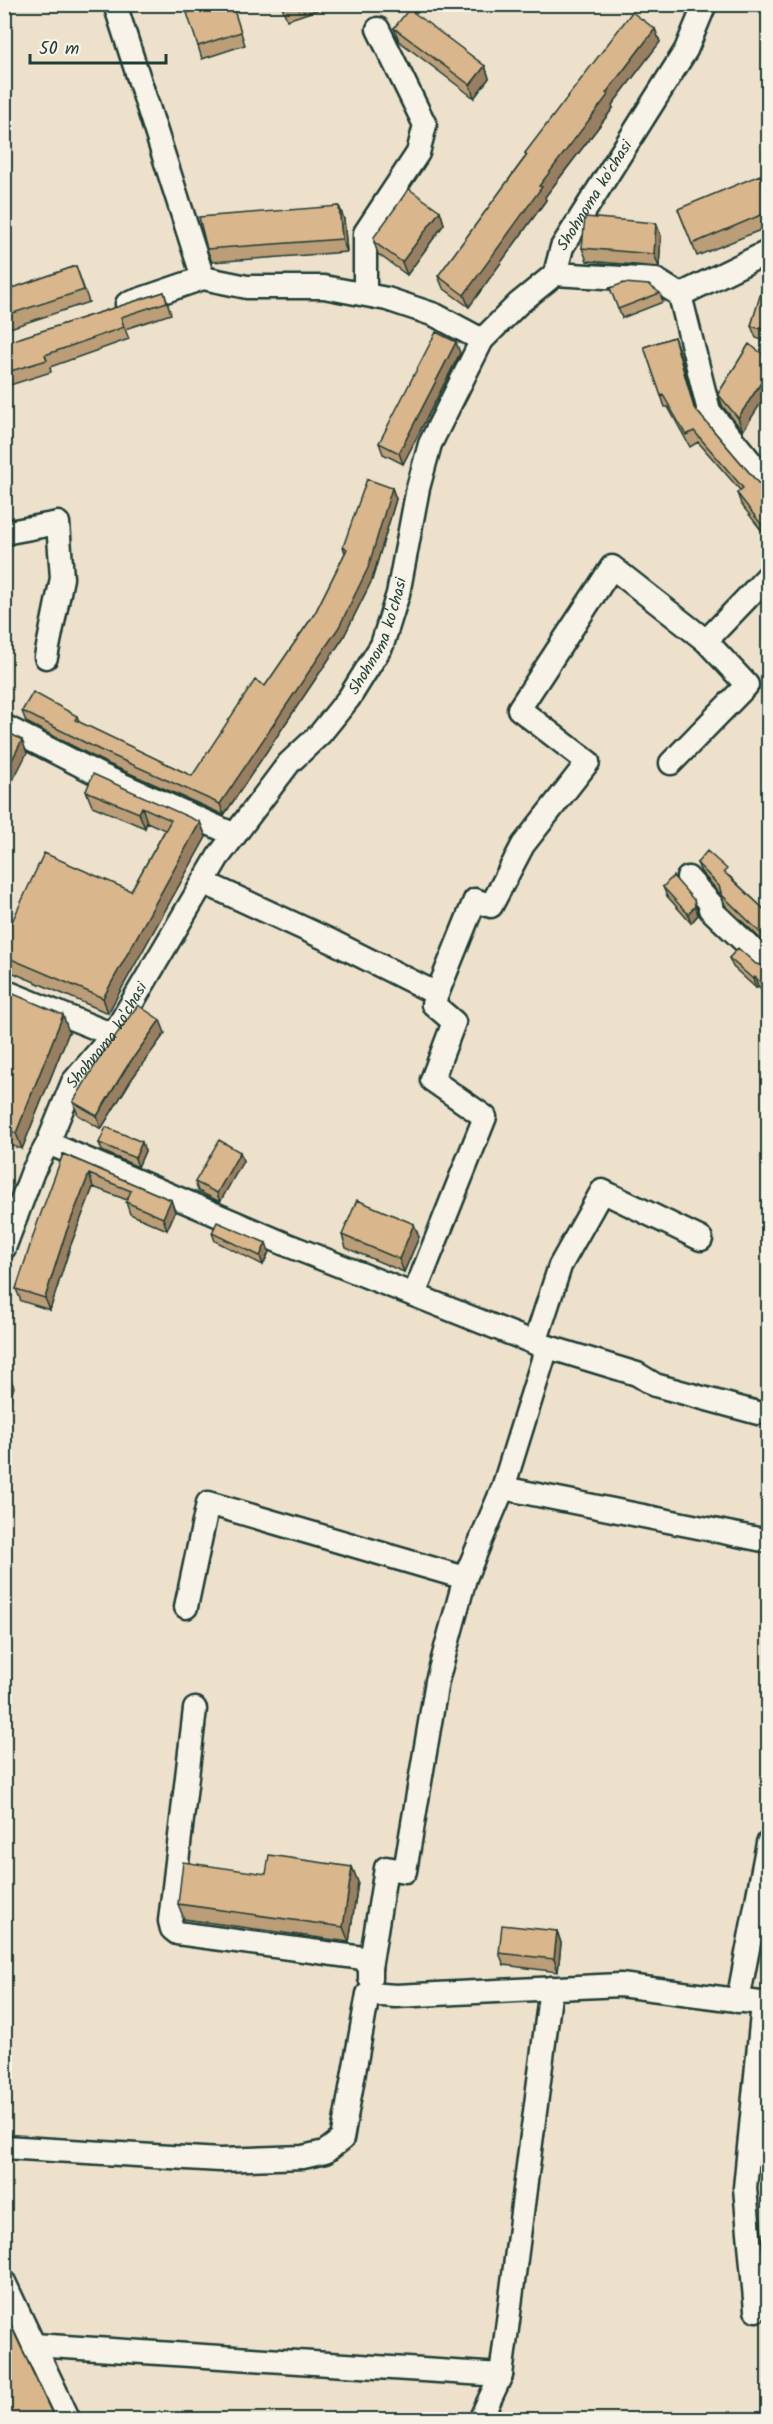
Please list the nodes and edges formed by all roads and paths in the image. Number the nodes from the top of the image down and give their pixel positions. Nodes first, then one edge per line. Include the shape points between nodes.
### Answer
1 (115, 4) edge
2 (705, 4) edge
3 (378, 29) dead end
4 (768, 252) edge
5 (555, 274) junction
6 (203, 278) junction
7 (365, 294) junction
8 (680, 295) junction
9 (105, 312) edge
10 (482, 340) junction
11 (768, 483) edge
12 (4, 533) edge
13 (768, 576) edge
14 (706, 640) junction
15 (46, 657) dead end
16 (4, 726) edge
17 (671, 763) dead end
18 (235, 835) junction
19 (688, 878) dead end
20 (205, 883) junction
21 (768, 964) edge
22 (4, 991) edge
23 (438, 994) junction
24 (113, 1035) junction
25 (48, 1143) junction
26 (6, 1237) edge
27 (701, 1239) dead end
28 (414, 1295) junction
29 (541, 1345) junction
30 (758, 1413) dead end
31 (503, 1488) junction
32 (768, 1540) edge
33 (465, 1578) junction
34 (186, 1607) dead end
35 (195, 1709) dead end
36 (768, 1843) edge
37 (370, 1968) junction
38 (551, 1988) junction
39 (368, 1994) junction
40 (738, 2001) junction
41 (766, 2004) edge
42 (4, 2147) edge
43 (4, 2282) edge
44 (756, 2310) dead end
45 (34, 2346) junction
46 (501, 2375) junction
47 (69, 2420) edge
48 (480, 2420) edge

1 - 6 street
2 - 5 street, Shohnoma ko'chasi via 686,50 562,247
3 - 7 street via 425,125 418,153 365,233
4 - 8 street
5 - 8 street via 656,280
5 - 10 street, Shohnoma ko'chasi
6 - 7 street via 247,287 324,287
6 - 9 street
7 - 10 street via 435,315
8 - 11 street via 709,411
10 - 18 street, Shohnoma ko'chasi via 430,444 398,594 382,645 349,698 321,734 289,763
12 - 15 street via 58,523 62,578
13 - 14 street
14 - 17 street via 747,686
14 - 23 street via 612,567 519,709 588,762 523,845 491,906 475,900
16 - 18 street
18 - 20 street, Shohnoma ko'chasi
19 - 21 street via 712,905 710,909
20 - 23 street
20 - 24 street, Shohnoma ko'chasi
22 - 24 street
23 - 28 street via 433,1004 454,1022 432,1080 485,1117
24 - 25 street, Shohnoma ko'chasi via 73,1082
25 - 26 street, Shohnoma ko'chasi
25 - 28 street
27 - 29 street via 602,1191 560,1266
28 - 29 street
29 - 30 street via 637,1374 655,1385
29 - 31 street
31 - 32 street
31 - 33 street
33 - 34 street via 208,1503
33 - 37 street via 437,1681 405,1871 386,1868
35 - 37 street via 172,1929 177,1934 363,1958
36 - 40 street
37 - 39 street
38 - 39 street
38 - 40 street via 620,1985
38 - 46 street
39 - 42 street via 342,2139 325,2152 303,2157 220,2160
40 - 41 street
41 - 44 street via 745,2188
43 - 45 street
45 - 46 street
45 - 47 street
46 - 48 street

